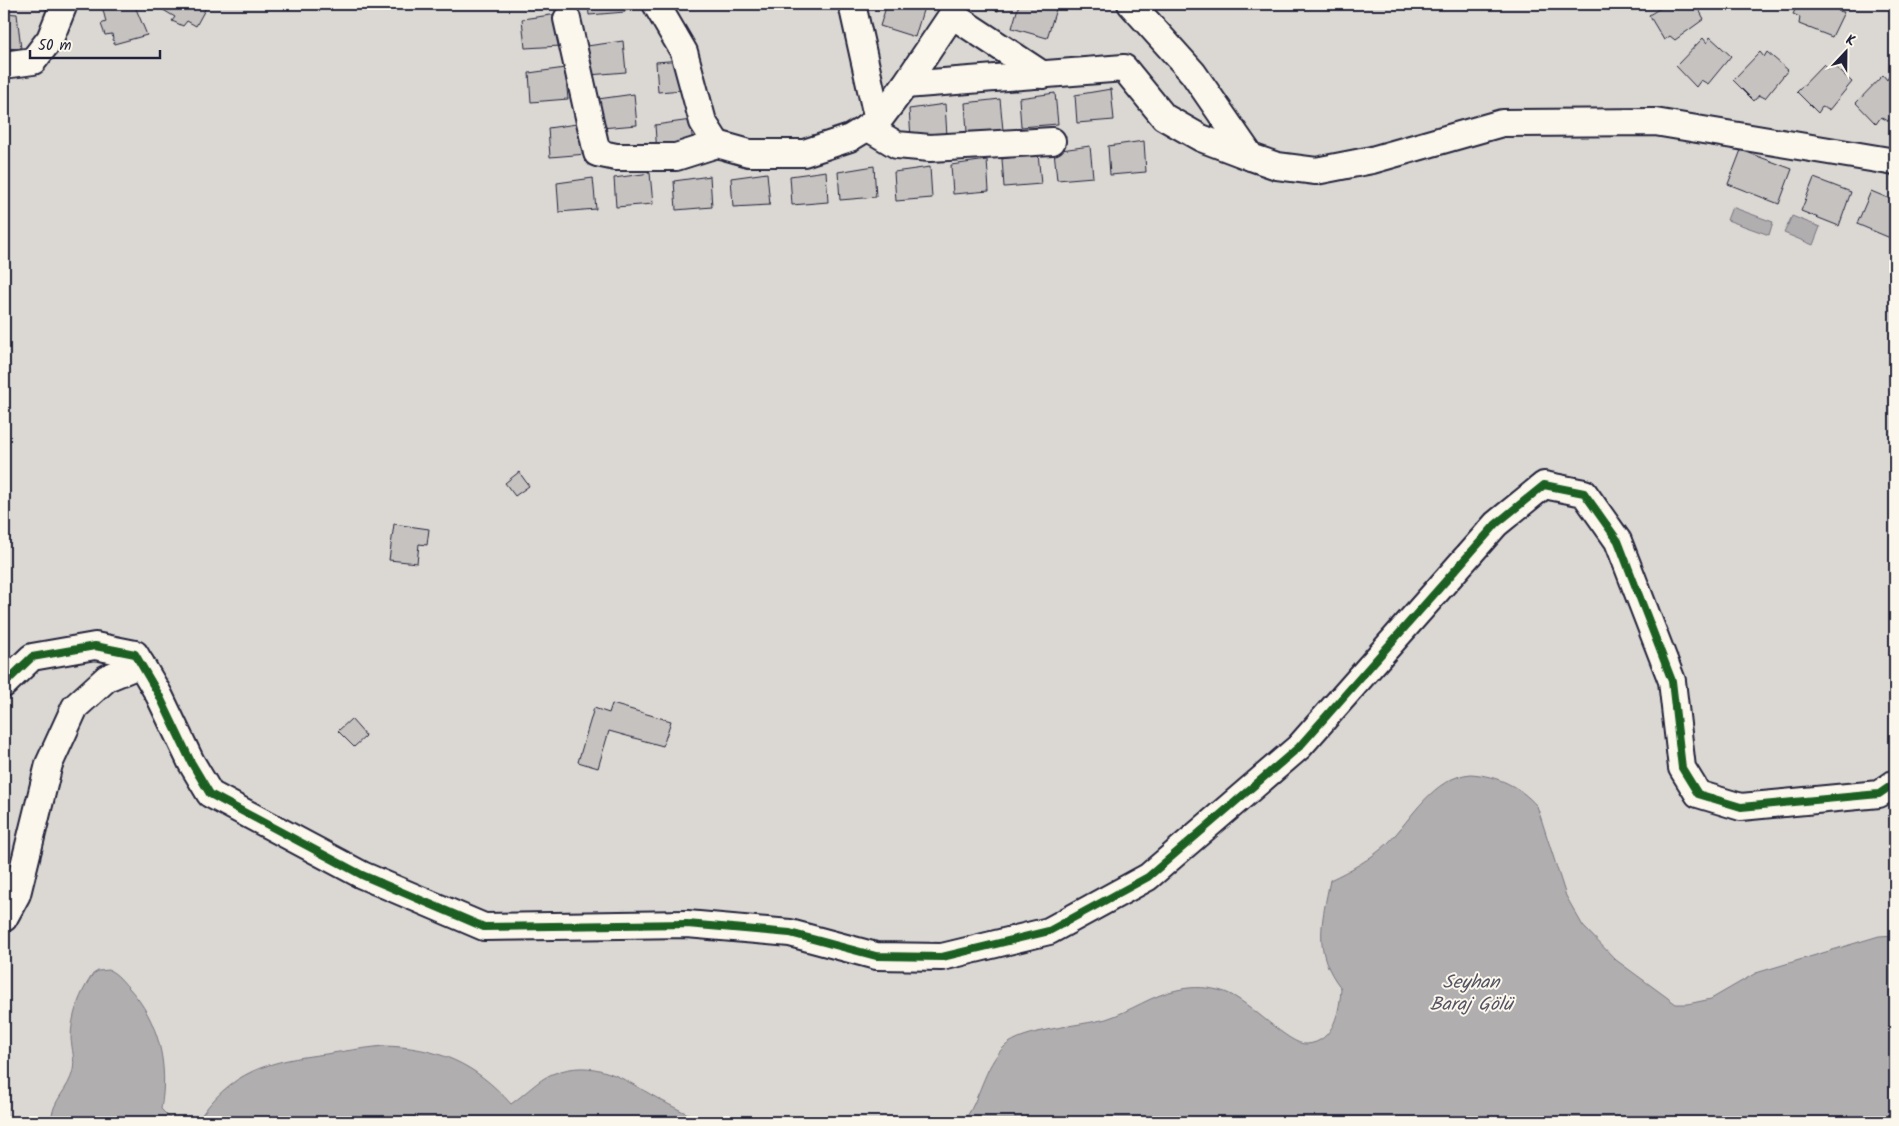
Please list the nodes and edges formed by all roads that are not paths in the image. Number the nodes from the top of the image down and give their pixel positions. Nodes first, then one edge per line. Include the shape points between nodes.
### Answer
1 (64, 4) edge
2 (656, 4) edge
3 (852, 4) edge
4 (1131, 4) edge
5 (567, 19) dead end
6 (4, 65) edge
7 (1043, 75) junction
8 (905, 85) junction
9 (873, 124) junction
10 (1052, 141) dead end
11 (717, 144) junction
12 (1252, 156) junction
13 (1895, 162) edge
14 (141, 664) junction
15 (4, 684) edge
16 (1895, 783) edge
17 (4, 918) edge

1 - 6 street via 50,39 33,61
2 - 11 street via 684,52 703,122
3 - 9 street
4 - 12 street via 1193,72
5 - 11 street via 597,153 616,157 676,157
7 - 8 street
7 - 8 street via 952,15
7 - 12 street via 1124,68 1164,117 1201,138
8 - 9 street
9 - 10 street via 897,145 905,146 930,148
9 - 11 street via 850,138 804,153 749,153
12 - 13 street via 1277,166 1316,172 1372,160 1502,123 1655,122
14 - 15 street via 135,654 96,646 32,658
14 - 16 street via 210,794 362,875 484,927 687,924 790,933 876,956 942,957 1049,931 1148,878 1299,747 1496,524 1544,485 1584,493 1618,541 1672,681 1682,768 1698,794 1741,807 1879,794
14 - 17 street via 107,678 75,707 49,764 17,894

